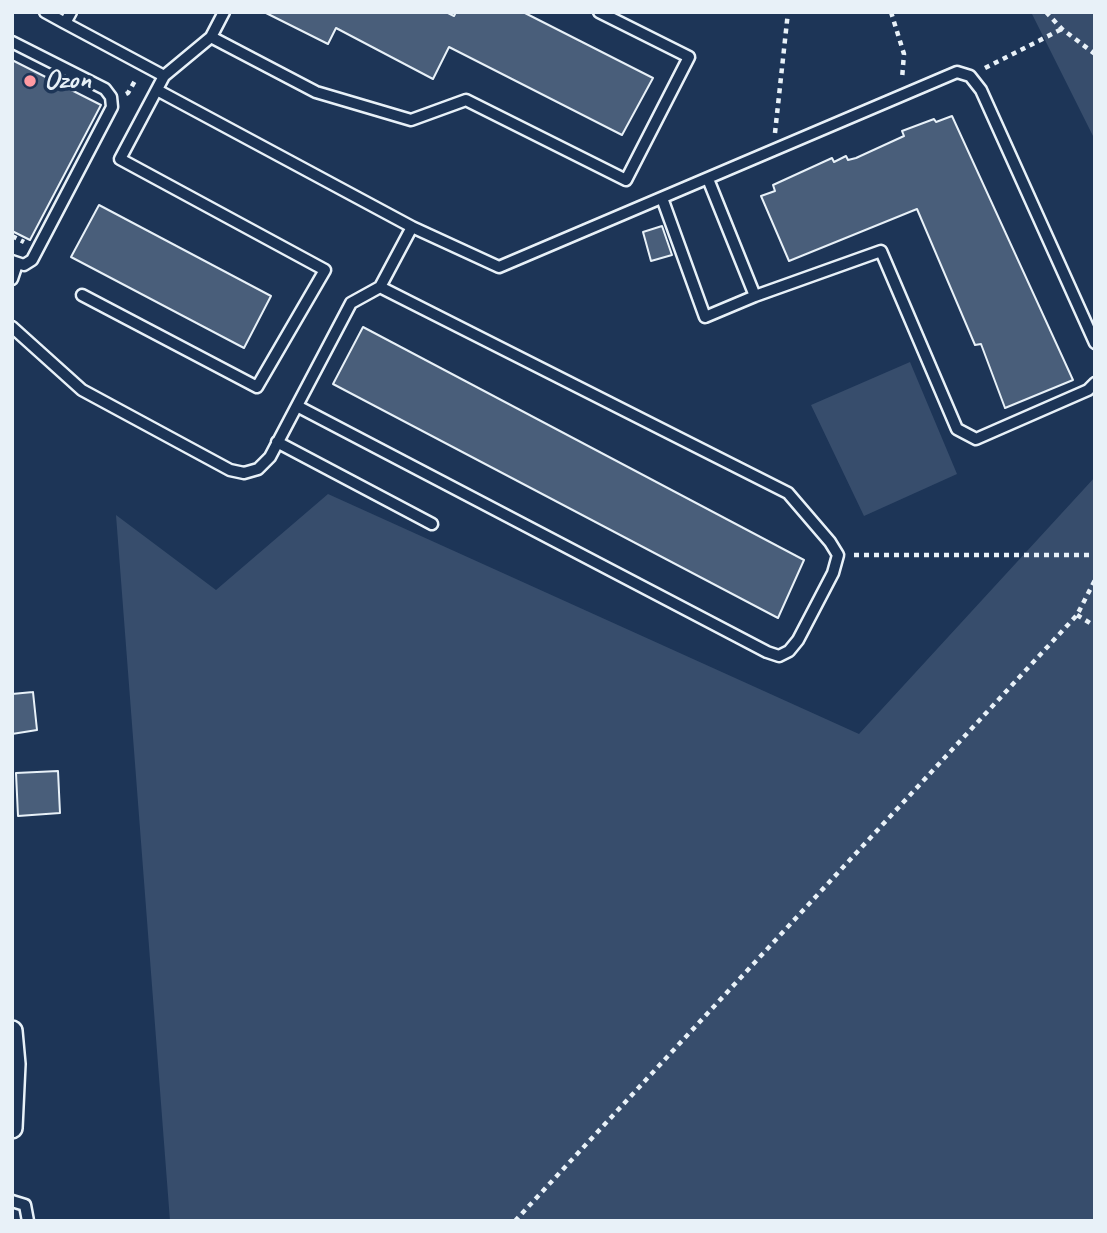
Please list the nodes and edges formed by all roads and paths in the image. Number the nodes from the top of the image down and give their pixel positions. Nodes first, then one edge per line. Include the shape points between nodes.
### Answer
1 (45, 12) edge
2 (71, 12) edge
3 (224, 12) edge
4 (599, 12) edge
5 (788, 12) edge
6 (891, 12) edge
7 (1046, 12) edge
8 (65, 23) junction
9 (1062, 29) junction
10 (211, 37) junction
11 (12, 42) edge
12 (1095, 54) edge
13 (143, 65) junction
14 (163, 76) junction
15 (970, 76) junction
16 (156, 90) junction
17 (111, 97) junction
18 (901, 97) junction
19 (774, 152) junction
20 (708, 179) junction
21 (662, 198) junction
22 (411, 227) junction
23 (15, 262) edge
24 (12, 279) edge
25 (380, 287) junction
26 (82, 295) dead end
27 (755, 296) junction
28 (12, 327) edge
29 (1095, 344) edge
30 (1095, 383) edge
31 (297, 406) junction
32 (277, 442) junction
33 (432, 524) dead end
34 (838, 555) junction
35 (1095, 555) edge
36 (1095, 580) edge
37 (1077, 614) junction
38 (1095, 626) edge
39 (12, 1031) edge
40 (12, 1128) edge
41 (12, 1201) edge
42 (28, 1221) edge
43 (515, 1221) edge

1 - 8 lane
2 - 8 lane
3 - 10 lane
4 - 10 lane via 689,57 626,180 466,100 411,120 316,92
5 - 19 path
6 - 18 path via 904,54
7 - 9 path
8 - 13 lane
9 - 12 path
9 - 15 path
10 - 14 lane
11 - 17 lane via 105,89
13 - 14 lane
13 - 17 path via 128,93
14 - 16 lane
15 - 18 lane via 957,72
15 - 29 lane via 981,90
16 - 22 lane
16 - 26 lane via 120,159 325,270 257,387
17 - 23 lane via 112,107 32,260 24,265
18 - 19 lane
19 - 20 lane
20 - 21 lane
20 - 27 lane
21 - 22 lane via 499,267
21 - 27 lane via 705,317
22 - 25 lane
23 - 24 lane
25 - 31 lane via 351,303
25 - 34 lane via 788,493
27 - 30 lane via 881,251 957,429 976,439
28 - 32 lane via 82,390 230,470 258,469
31 - 32 lane
31 - 34 lane via 779,656 798,640
32 - 33 lane
34 - 35 path
36 - 37 path
37 - 38 path
37 - 43 path
39 - 40 street
41 - 42 lane via 25,1205

